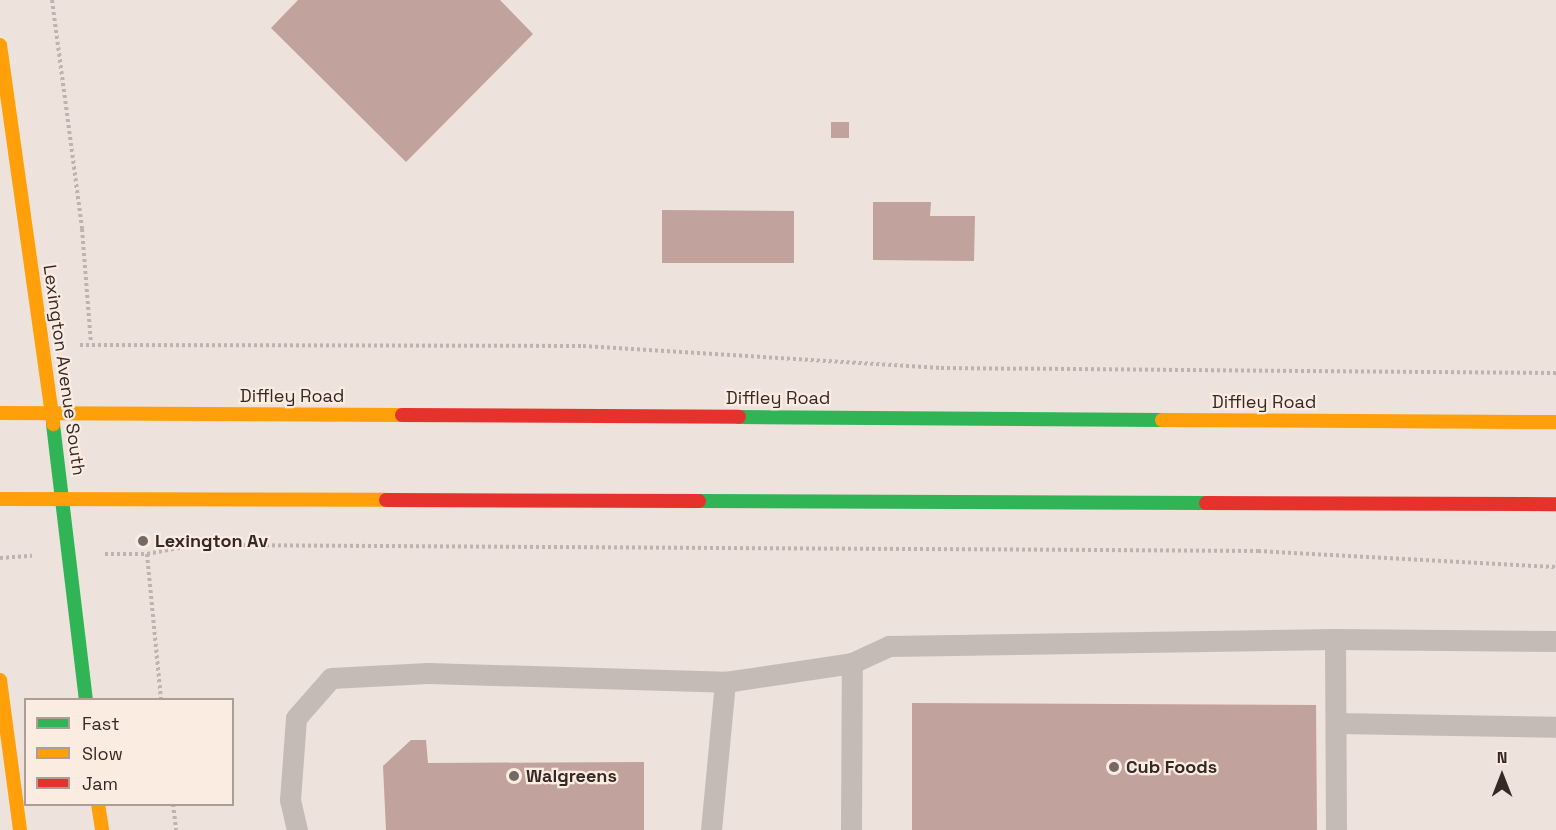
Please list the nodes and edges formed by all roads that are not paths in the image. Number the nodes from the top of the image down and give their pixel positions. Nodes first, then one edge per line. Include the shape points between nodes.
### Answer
1 (0, 45) edge
2 (0, 413) edge
3 (52, 413) junction
4 (1556, 422) edge
5 (0, 499) edge
6 (63, 500) junction
7 (1556, 504) edge
8 (1335, 639) junction
9 (1556, 641) edge
10 (852, 663) junction
11 (0, 680) edge
12 (725, 682) junction
13 (86, 698) edge
14 (1336, 723) junction
15 (1556, 727) edge
16 (99, 806) edge
17 (20, 830) edge
18 (102, 830) edge
19 (297, 830) edge
20 (711, 830) edge
21 (851, 830) edge
22 (1336, 830) edge

1 - 3 main road, Lexington Avenue South
2 - 3 main road, Diffley Road
3 - 4 main road, Diffley Road
3 - 6 main road, Lexington Avenue South
5 - 6 main road
6 - 7 main road
6 - 13 main road, Lexington Avenue South
8 - 9 lane
8 - 10 lane via 889,646
8 - 14 lane
10 - 12 lane
10 - 21 lane
11 - 17 main road
12 - 19 lane via 428,673 331,678 296,718 290,800
12 - 20 lane
14 - 15 lane
14 - 22 lane
16 - 18 main road

